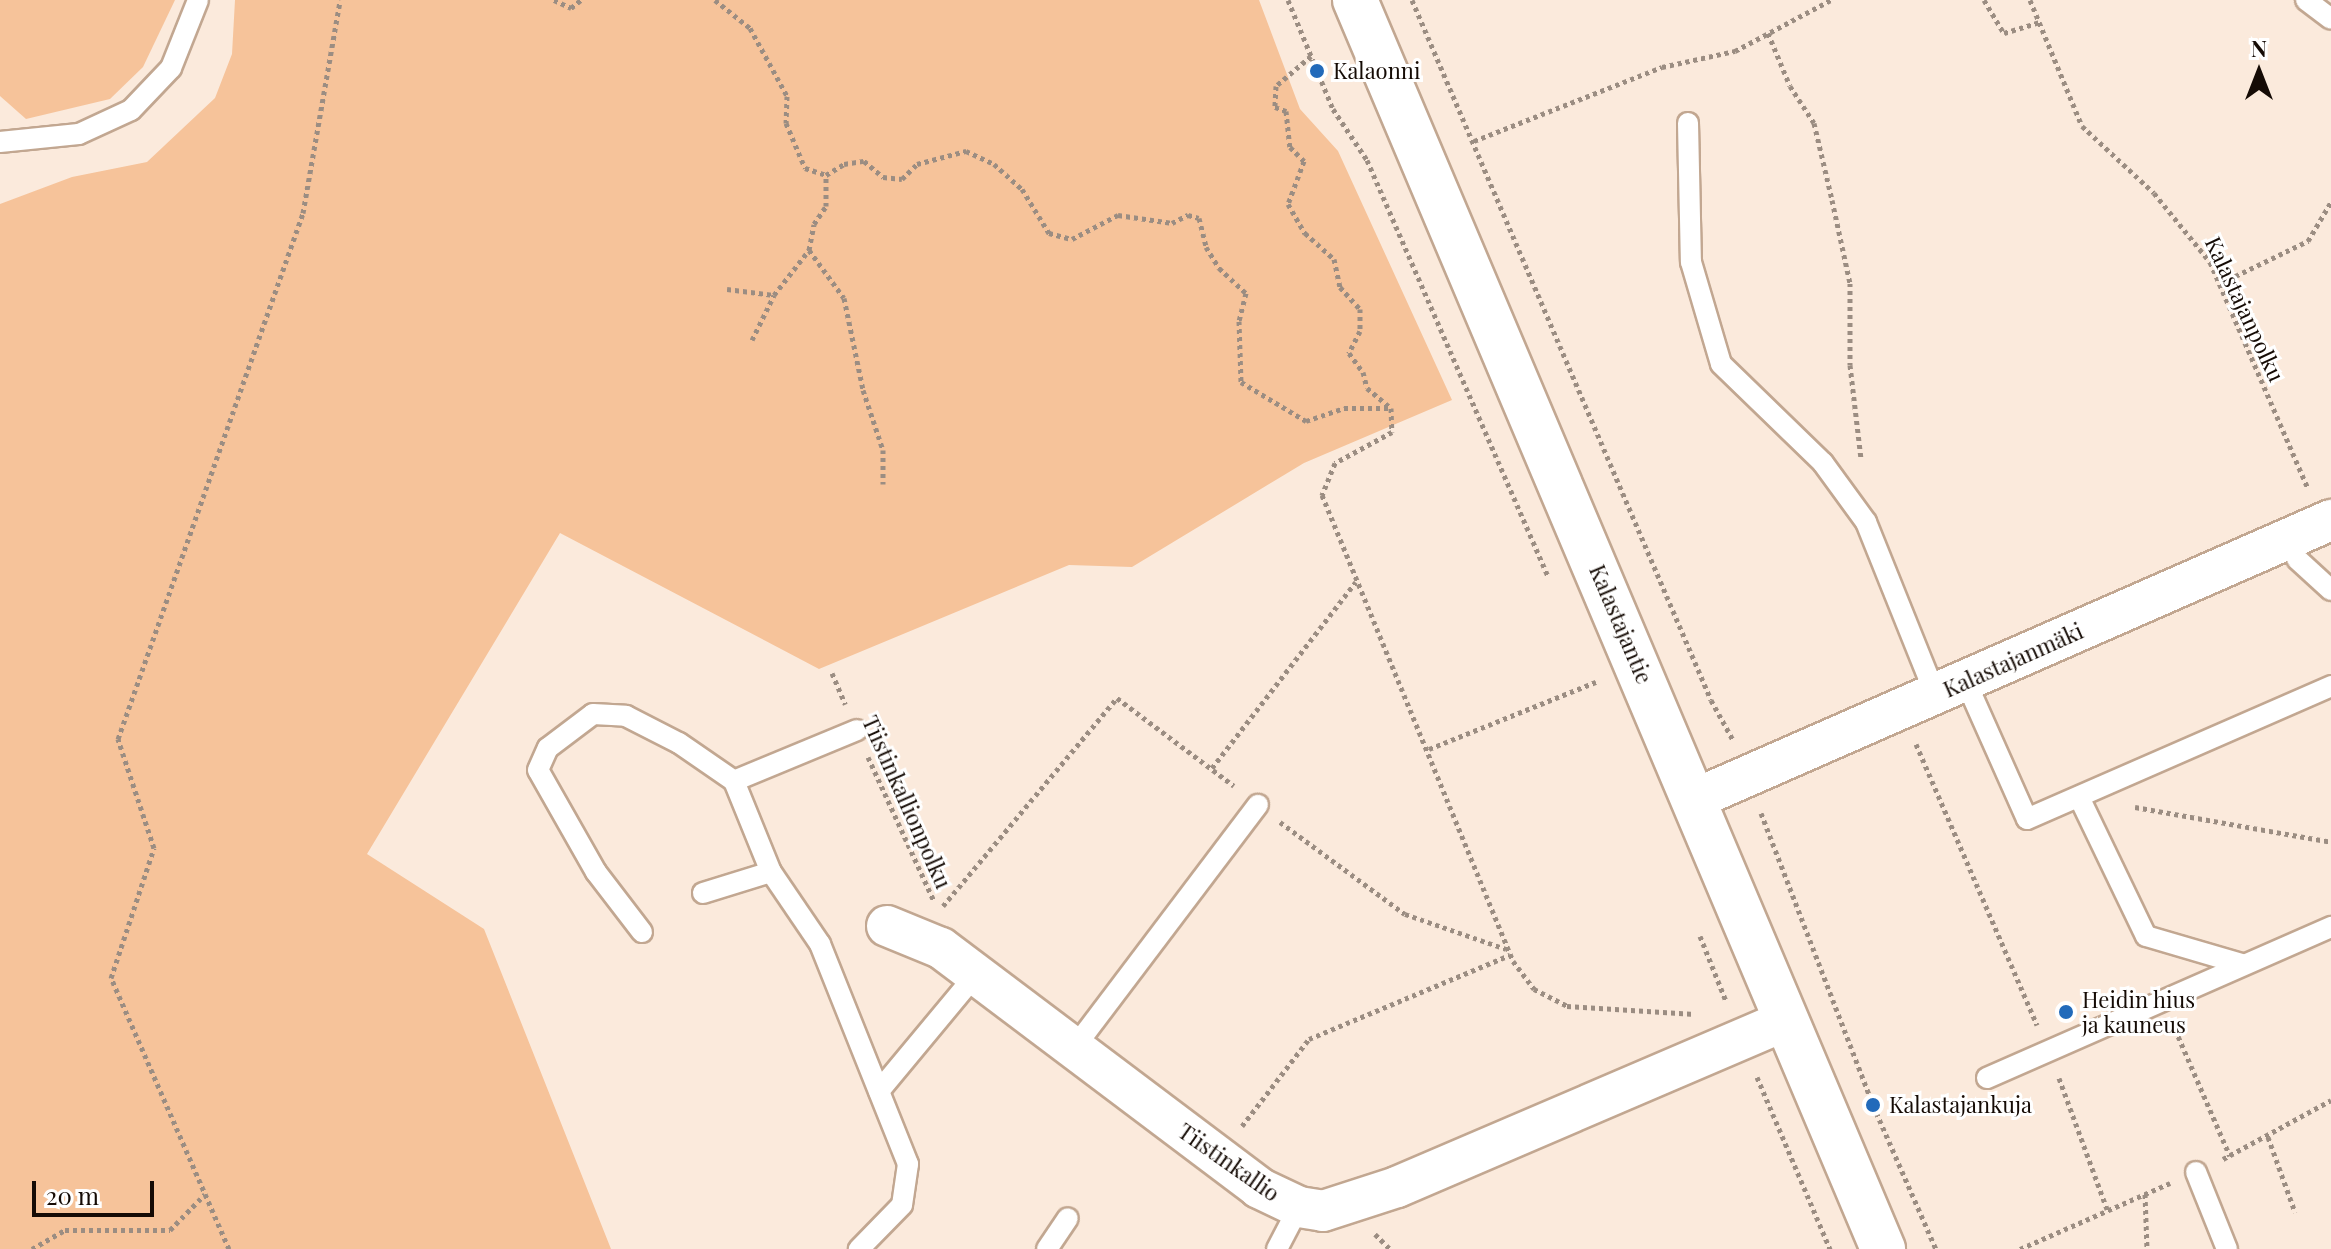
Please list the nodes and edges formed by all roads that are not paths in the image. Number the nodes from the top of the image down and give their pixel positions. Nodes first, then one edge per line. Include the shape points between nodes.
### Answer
1 (198, 0) edge
2 (1355, 0) edge
3 (2306, 0) edge
4 (2331, 19) edge
5 (1688, 123) dead end
6 (0, 142) edge
7 (2327, 522) edge
8 (2297, 559) dead end
9 (2331, 590) edge
10 (2331, 686) edge
11 (1936, 701) junction
12 (857, 730) road end
13 (734, 781) junction
14 (2079, 797) junction
15 (1695, 799) junction
16 (1258, 805) road end
17 (771, 872) junction
18 (703, 893) dead end
19 (887, 926) dead end
20 (2331, 927) edge
21 (642, 932) dead end
22 (2242, 964) junction
23 (976, 974) junction
24 (1786, 1020) junction
25 (1074, 1048) junction
26 (1987, 1078) dead end
27 (879, 1091) junction
28 (2196, 1172) dead end
29 (1299, 1207) junction
30 (1068, 1218) dead end
31 (859, 1249) edge
32 (1047, 1249) edge
33 (1277, 1249) edge
34 (1883, 1249) edge
35 (2227, 1249) edge

1 - 6 lane via 171,68 131,110 79,134
2 - 15 main road, Kalastajantie
3 - 4 lane
5 - 11 lane via 1691,262 1721,364 1823,463 1866,522
7 - 11 street, Kalastajanmäki
8 - 9 lane
10 - 14 lane
11 - 14 lane via 2027,819
11 - 15 street, Kalastajanmäki
12 - 13 lane
13 - 17 lane
13 - 21 lane via 679,743 626,716 593,714 548,748 538,770 596,872
14 - 22 lane via 2146,936
15 - 24 main road, Kalastajantie
16 - 25 lane
17 - 18 lane
17 - 27 lane via 820,944
19 - 23 street, Tiistinkallio via 941,948
20 - 22 lane
22 - 26 lane
23 - 25 street, Tiistinkallio
23 - 27 lane
24 - 29 street, Tiistinkallio via 1737,1027 1355,1204 1323,1211
24 - 34 main road, Kalastajantie
25 - 29 street, Tiistinkallio via 1259,1188
27 - 31 lane via 908,1164 902,1205
28 - 35 lane
29 - 33 lane
30 - 32 lane

